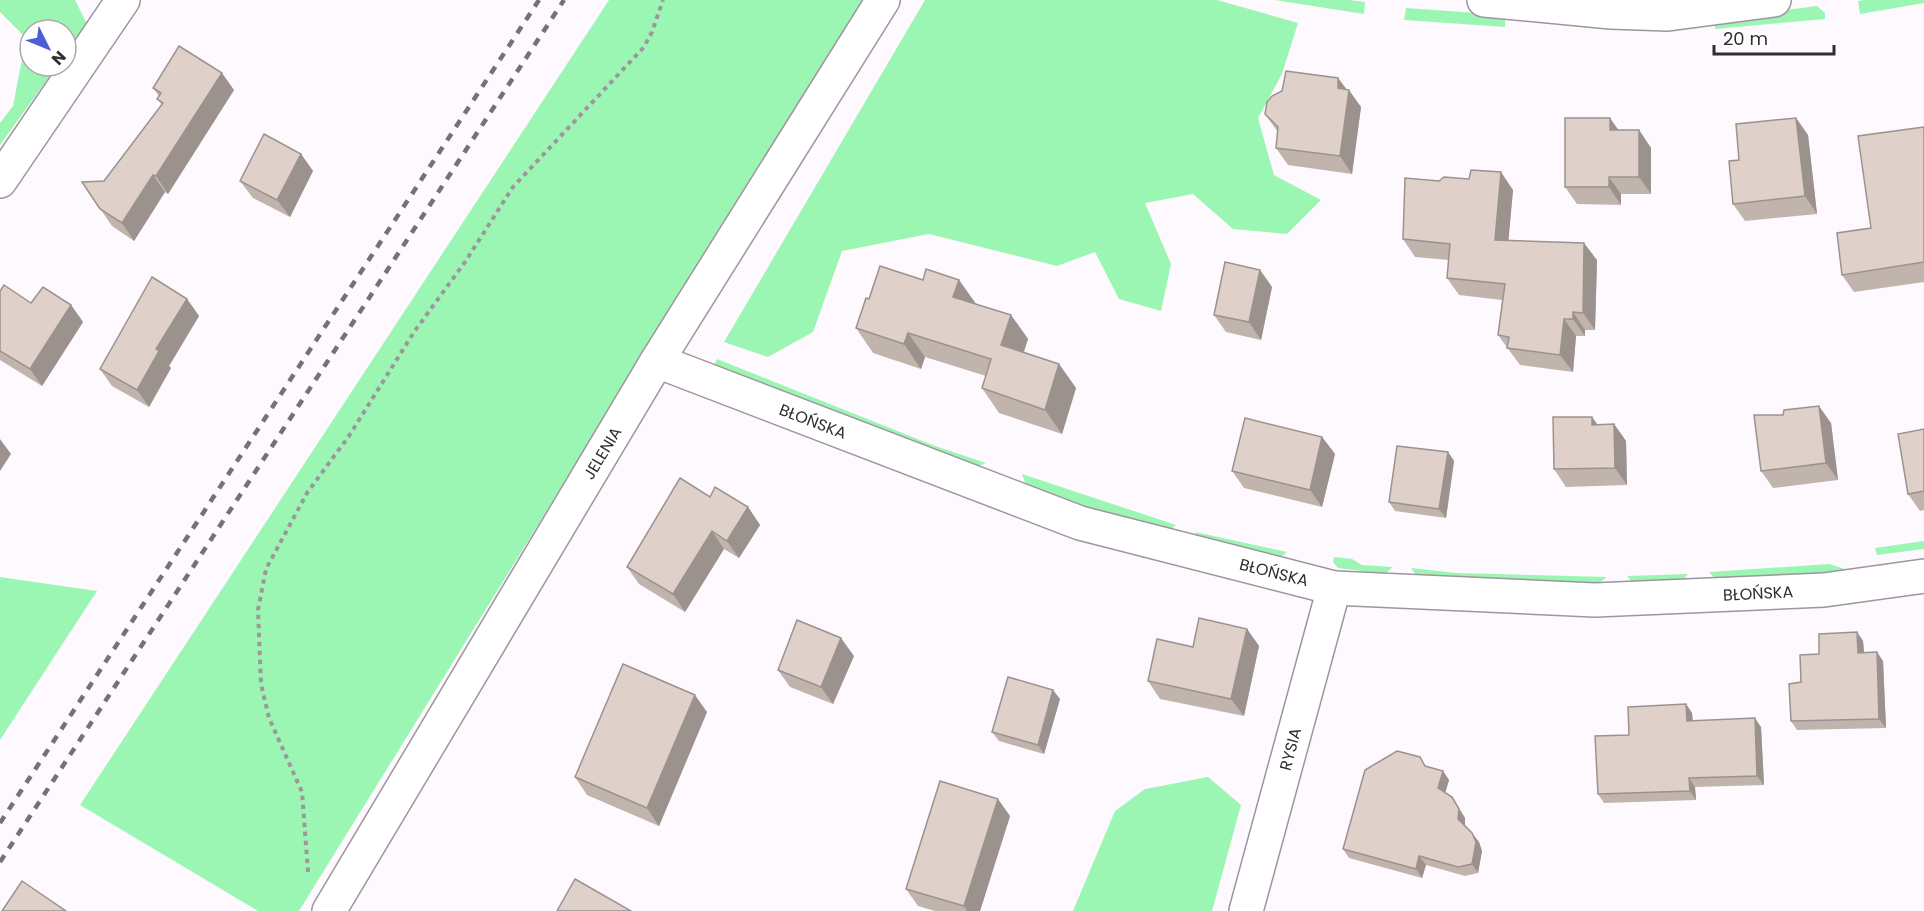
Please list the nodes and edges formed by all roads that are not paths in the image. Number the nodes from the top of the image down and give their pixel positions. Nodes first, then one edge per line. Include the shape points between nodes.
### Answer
1 (123, 0) edge
2 (883, 0) edge
3 (1484, 0) edge
4 (1774, 0) edge
5 (0, 181) edge
6 (657, 361) junction
7 (1924, 576) edge
8 (1334, 588) junction
9 (329, 911) edge
10 (1246, 911) edge

1 - 5 street
2 - 6 street, JELENIA
3 - 4 street via 1668,14
6 - 8 street, BŁOŃSKA via 1080,523
6 - 9 street, JELENIA
7 - 8 street, BŁOŃSKA via 1824,590 1595,600
8 - 10 street, RYSIA

